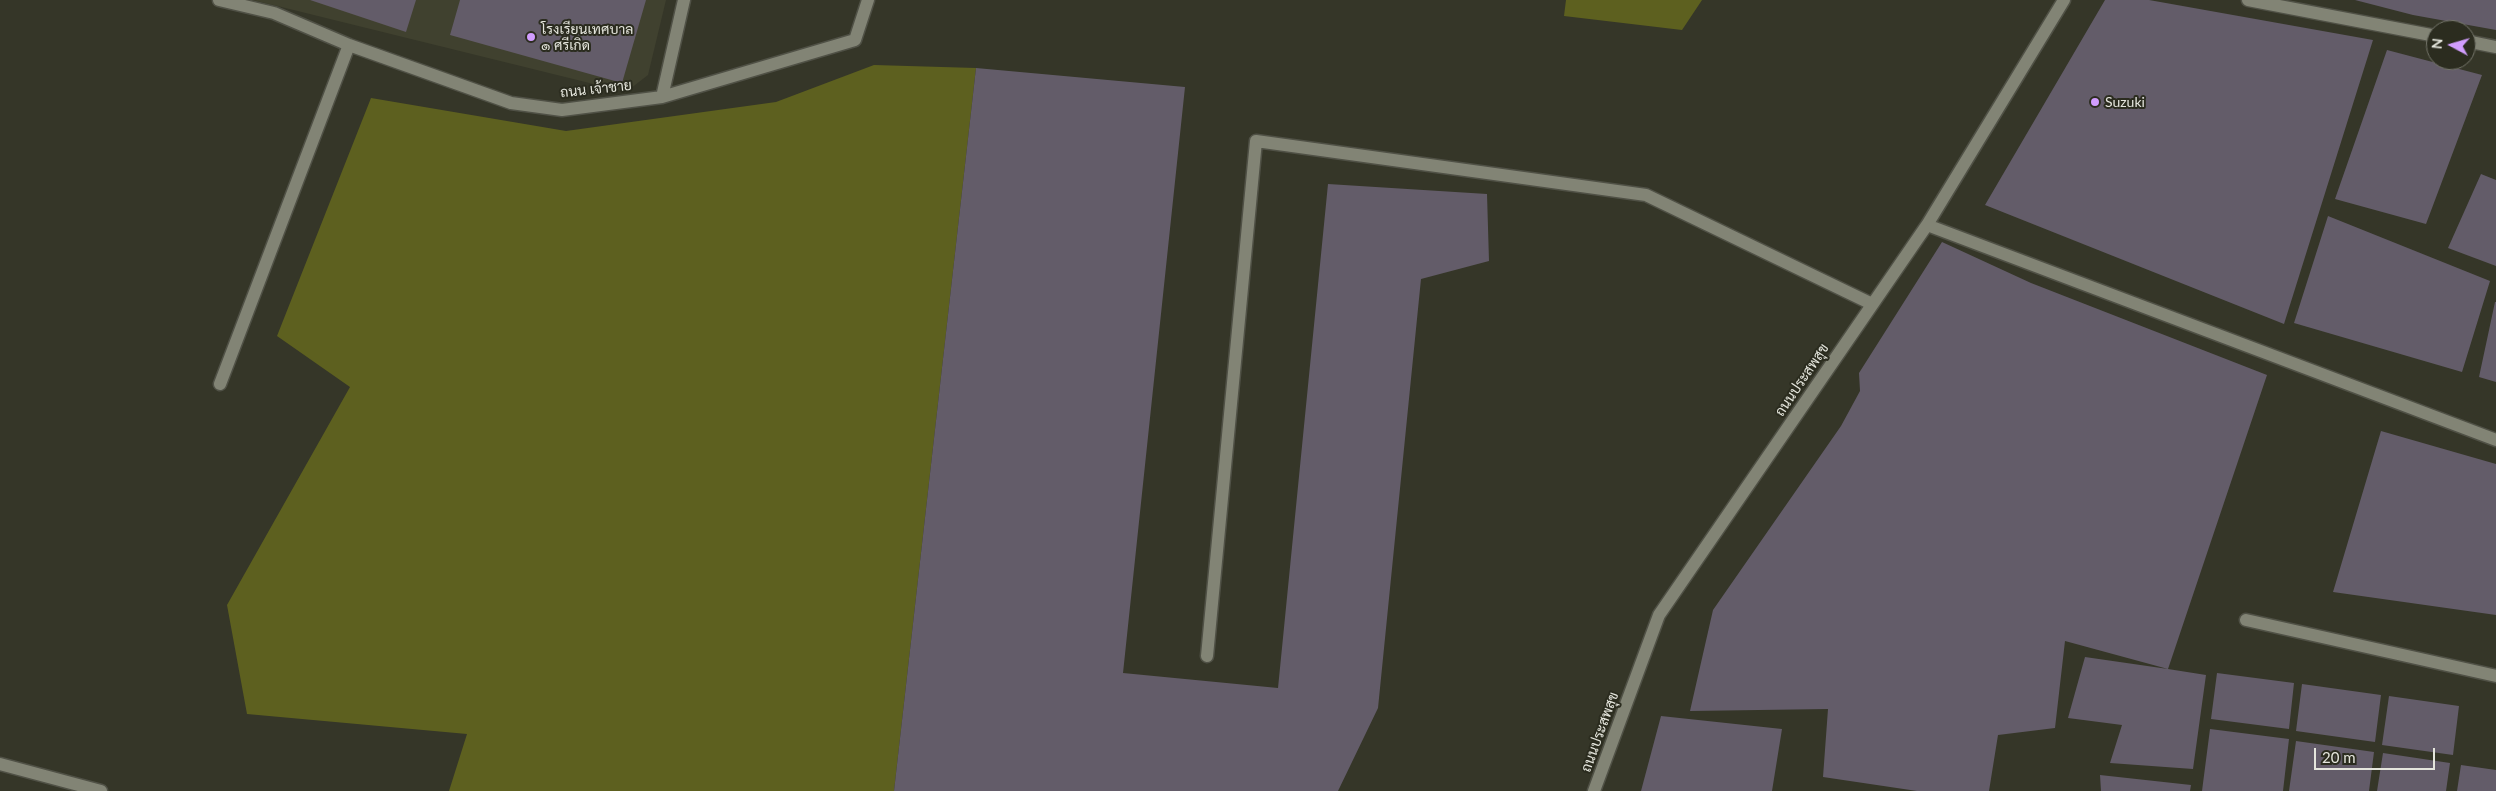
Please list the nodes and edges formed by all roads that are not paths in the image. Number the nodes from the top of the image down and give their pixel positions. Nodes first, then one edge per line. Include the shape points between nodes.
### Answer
1 (219, 0) edge
2 (684, 0) edge
3 (868, 0) edge
4 (2064, 0) edge
5 (2248, 0) edge
6 (2426, 34) edge
7 (2476, 44) edge
8 (349, 45) junction
9 (2496, 47) edge
10 (662, 97) junction
11 (1926, 225) junction
12 (1872, 304) junction
13 (220, 384) dead end
14 (2496, 440) edge
15 (2246, 620) dead end
16 (1207, 656) dead end
17 (2496, 676) edge
18 (0, 764) edge
19 (101, 791) edge
20 (1594, 791) edge

1 - 8 street, ถนน เจ้าชาย via 274,13
2 - 10 street
3 - 10 street, ถนน เจ้าชาย via 855,40
4 - 11 street, ถนนประสพสุข
5 - 6 street
7 - 9 street
8 - 10 street, ถนน เจ้าชาย via 511,103 562,110
8 - 13 street
11 - 12 street, ถนนประสพสุข
11 - 14 street
12 - 16 street via 1646,194 1256,141
12 - 20 street, ถนนประสพสุข via 1659,615
15 - 17 street
18 - 19 street

